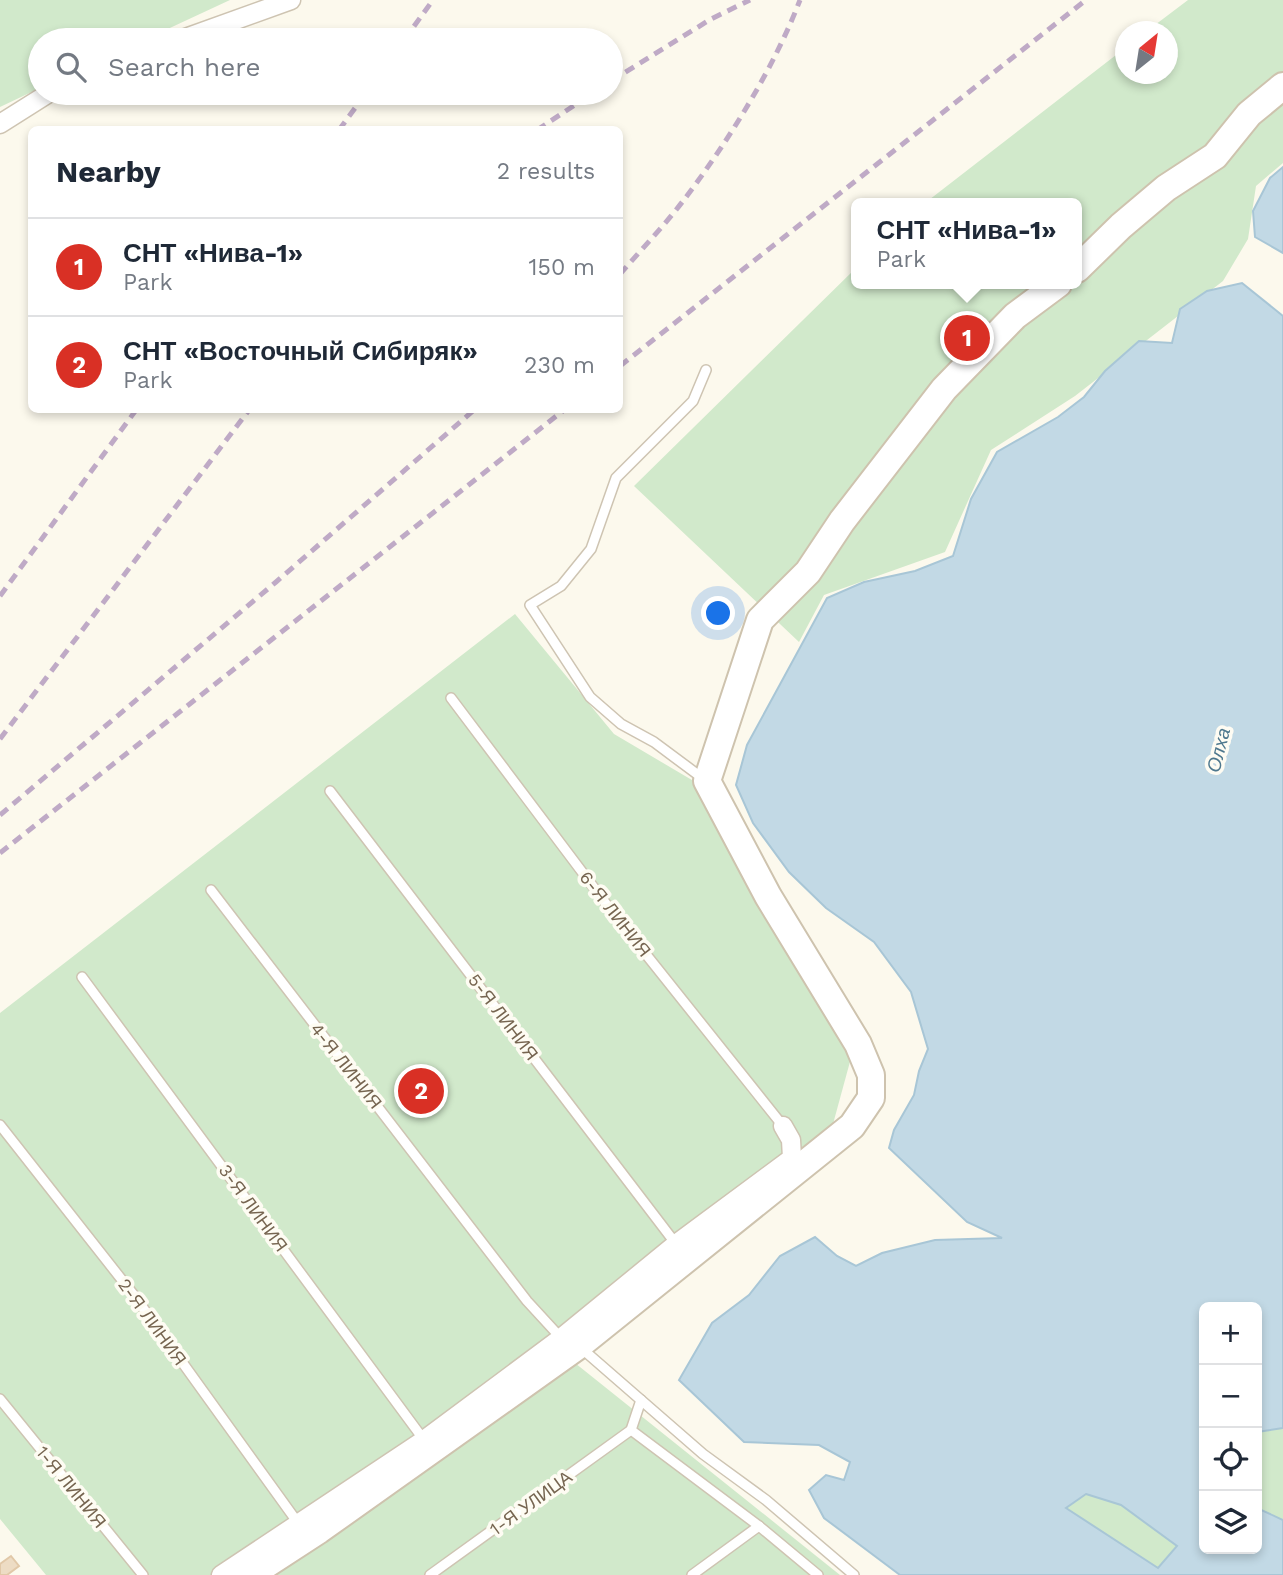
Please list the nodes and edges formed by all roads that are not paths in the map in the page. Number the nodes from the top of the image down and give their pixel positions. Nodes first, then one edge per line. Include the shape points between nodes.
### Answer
1 (291, 0) edge
2 (260, 5) edge
3 (207, 28) edge
4 (1283, 86) edge
5 (30, 105) edge
6 (0, 124) edge
7 (1082, 264) edge
8 (1051, 289) edge
9 (706, 370) dead end
10 (451, 698) dead end
11 (707, 781) junction
12 (330, 791) dead end
13 (211, 890) dead end
14 (82, 977) dead end
15 (0, 1125) edge
16 (783, 1126) joint
17 (676, 1244) junction
18 (570, 1342) junction
19 (0, 1399) edge
20 (641, 1400) junction
21 (631, 1430) junction
22 (424, 1440) junction
23 (298, 1523) junction
24 (759, 1526) junction
25 (143, 1575) edge
26 (221, 1575) edge
27 (250, 1575) edge
28 (430, 1575) edge
29 (692, 1575) edge
30 (818, 1575) edge
31 (854, 1575) edge

1 - 2 street
2 - 3 street
4 - 7 street via 1249,114 1215,156 1166,188
5 - 6 street
8 - 11 street via 1016,316 944,389 808,572 760,620
9 - 11 lane via 693,401 616,478 591,549 561,586 530,605 590,697 621,724
10 - 16 lane, 6-Я ЛИНИЯ via 613,913
11 - 18 street via 768,896 858,1044 871,1075 871,1098 852,1126
12 - 17 lane, 5-Я ЛИНИЯ
13 - 18 lane, 4-Я ЛИНИЯ via 518,1290
14 - 22 lane, 3-Я ЛИНИЯ
15 - 23 lane, 2-Я ЛИНИЯ via 133,1294
16 - 17 street via 791,1140 792,1158
17 - 18 street
18 - 20 lane, 4-Я ЛИНИЯ
18 - 22 street
18 - 27 street via 319,1530
19 - 25 lane, 1-Я ЛИНИЯ
20 - 21 lane
20 - 31 lane, 4-Я ЛИНИЯ
21 - 24 lane
21 - 28 lane, 1-Я УЛИЦА
22 - 23 street
23 - 26 street
24 - 29 lane
24 - 30 lane

